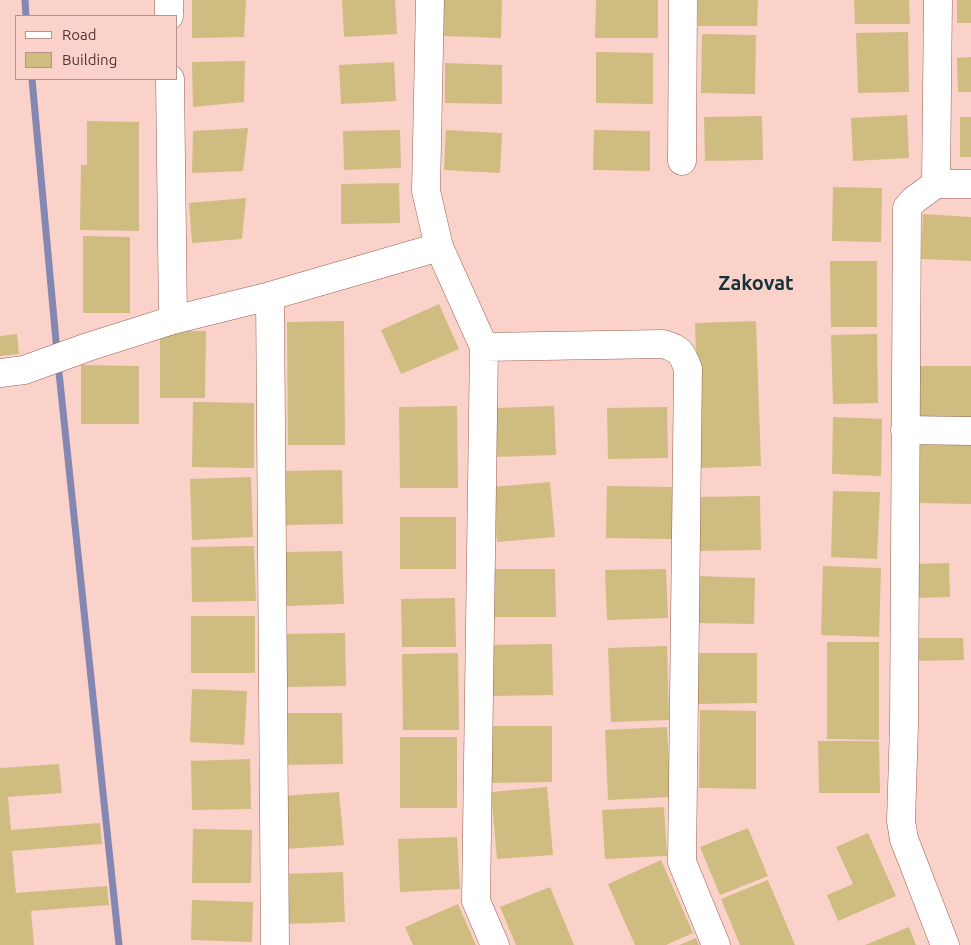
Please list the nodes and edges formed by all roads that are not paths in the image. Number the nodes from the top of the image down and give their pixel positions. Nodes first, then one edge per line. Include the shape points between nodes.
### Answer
1 (169, 0) edge
2 (430, 0) edge
3 (683, 0) edge
4 (938, 0) edge
5 (169, 15) edge
6 (170, 80) edge
7 (682, 161) dead end
8 (936, 184) junction
9 (971, 184) edge
10 (439, 247) junction
11 (270, 296) junction
12 (173, 320) junction
13 (484, 347) junction
14 (0, 373) edge
15 (905, 430) junction
16 (971, 431) edge
17 (276, 945) edge
18 (495, 945) edge
19 (716, 945) edge
20 (945, 945) edge

1 - 5 street
2 - 10 street via 426,192
3 - 7 street
4 - 8 street
6 - 12 street
8 - 9 street
8 - 15 street via 907,208
10 - 11 street
10 - 13 street
11 - 12 street
11 - 17 street
12 - 14 street via 24,370
13 - 18 street via 476,901
13 - 19 street via 663,344 676,348 684,356 688,379 682,862
15 - 16 street
15 - 20 street via 901,821 904,839

